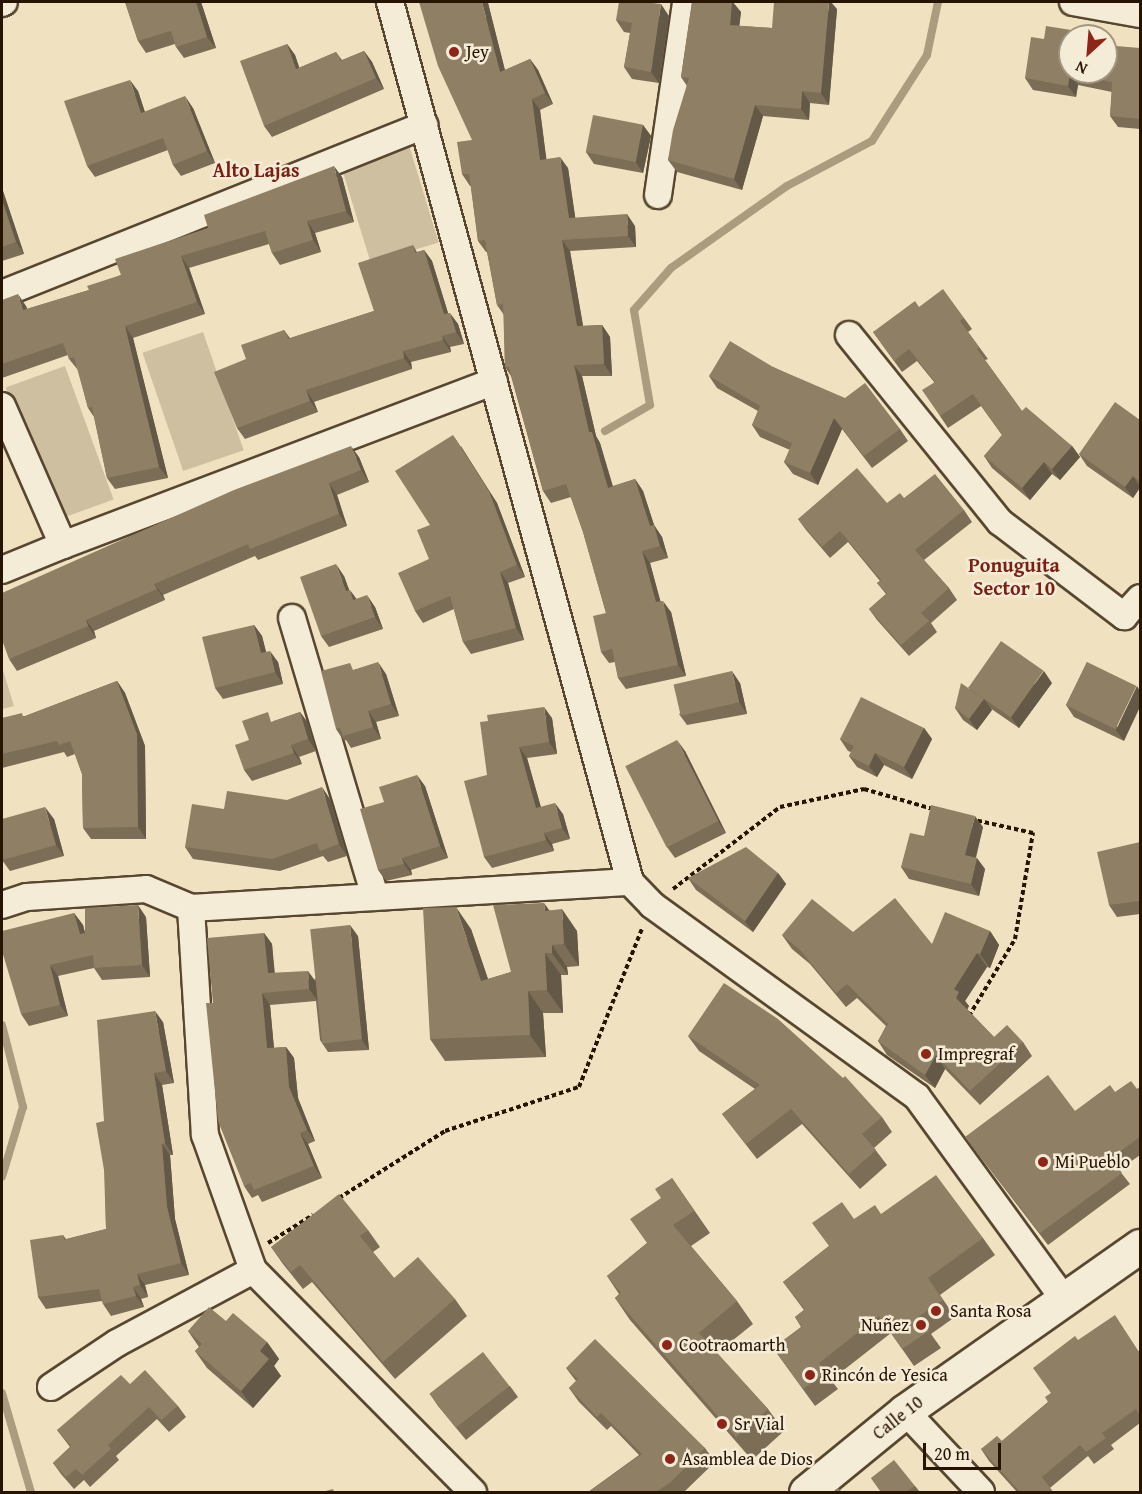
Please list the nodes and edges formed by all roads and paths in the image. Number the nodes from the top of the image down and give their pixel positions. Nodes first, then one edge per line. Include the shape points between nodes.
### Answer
1 (390, 2) edge
2 (686, 2) edge
3 (1073, 2) edge
4 (1140, 14) edge
5 (424, 125) junction
6 (658, 195) dead end
7 (2, 294) edge
8 (849, 336) dead end
9 (494, 381) junction
10 (2, 406) edge
11 (63, 545) junction
12 (2, 570) edge
13 (1140, 598) edge
14 (292, 618) dead end
15 (943, 812) edge
16 (965, 818) edge
17 (630, 882) junction
18 (375, 897) junction
19 (2, 905) edge
20 (652, 905) junction
21 (191, 908) junction
22 (963, 1026) edge
23 (329, 1204) edge
24 (320, 1211) edge
25 (1140, 1246) edge
26 (251, 1263) junction
27 (1066, 1302) junction
28 (51, 1387) dead end
29 (905, 1411) junction
30 (473, 1492) edge
31 (806, 1492) edge
32 (979, 1492) edge

1 - 5 street
2 - 6 street
3 - 4 street
5 - 7 street
5 - 9 street
8 - 13 street via 1000,522 1124,616
9 - 11 street
9 - 17 street
10 - 11 street
11 - 12 street
14 - 18 street
15 - 20 path via 864,789 780,807
16 - 22 path via 1033,833 1015,939
17 - 18 street
17 - 20 street
18 - 21 street
19 - 21 street via 27,897 147,889
20 - 23 path via 579,1088 445,1131
20 - 27 street via 917,1097
21 - 26 street via 205,1135
24 - 26 path
25 - 27 main road, Calle 10
26 - 28 street via 117,1342
26 - 30 street
27 - 29 main road, Calle 10
29 - 31 main road, Calle 10
29 - 32 street

